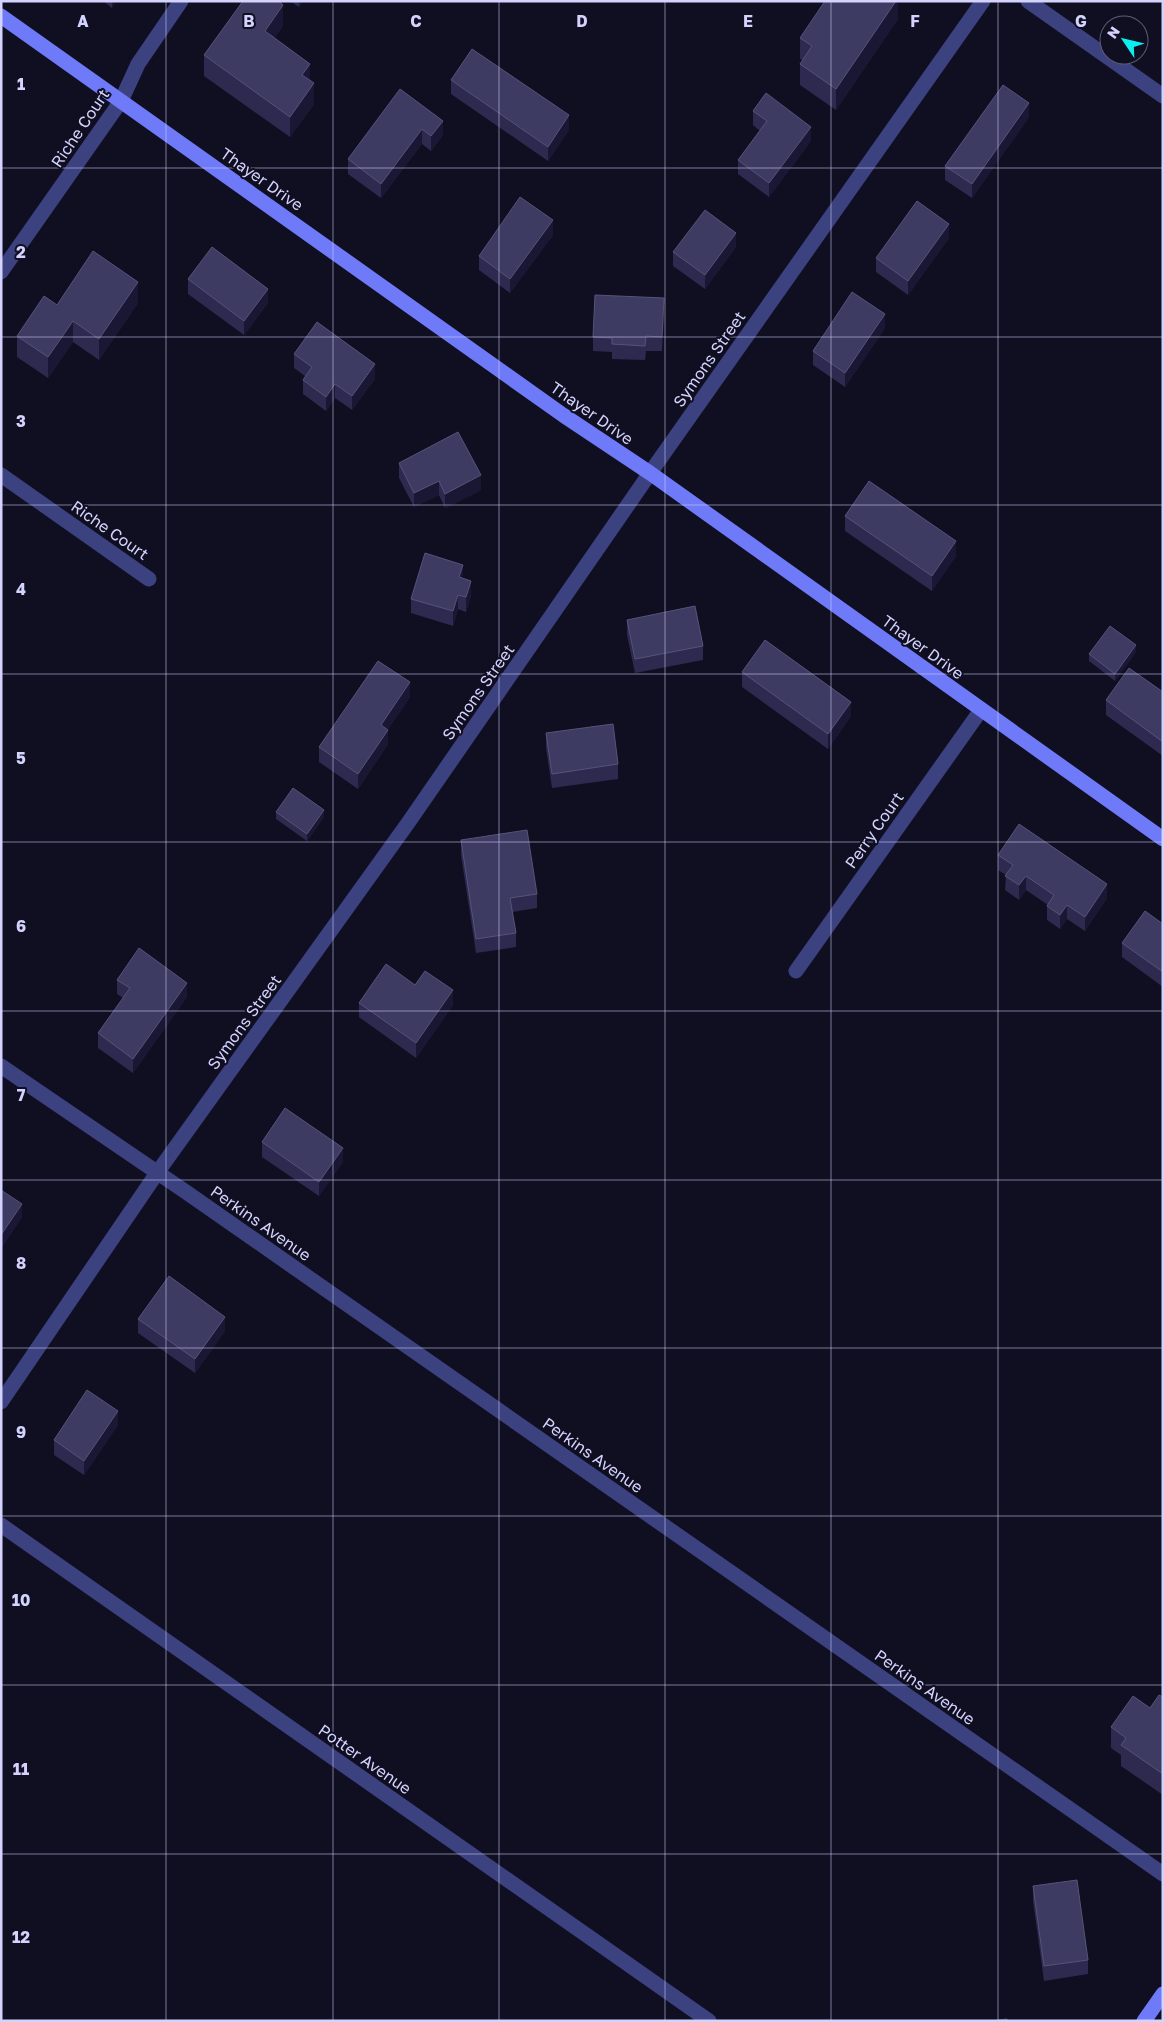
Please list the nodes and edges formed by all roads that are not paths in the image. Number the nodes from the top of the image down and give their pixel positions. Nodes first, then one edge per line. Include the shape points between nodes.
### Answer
1 (181, 1) edge
2 (983, 1) edge
3 (1028, 1) edge
4 (1, 16) edge
5 (1163, 96) edge
6 (121, 101) junction
7 (1, 272) edge
8 (650, 473) junction
9 (1, 475) edge
10 (149, 579) dead end
11 (981, 710) junction
12 (1163, 839) edge
13 (796, 971) dead end
14 (1, 1066) edge
15 (157, 1173) junction
16 (1, 1402) edge
17 (1, 1525) edge
18 (1163, 1874) edge
19 (1163, 1994) edge
20 (708, 2021) edge
21 (1144, 2021) edge

1 - 6 street, Riche Court via 138,64
2 - 8 street, Symons Street
3 - 5 street
4 - 6 street, Thayer Drive
6 - 7 street, Riche Court
6 - 8 street, Thayer Drive via 563,415
8 - 11 street, Thayer Drive
8 - 15 street, Symons Street via 408,823
9 - 10 street, Riche Court
11 - 12 street, Thayer Drive
11 - 13 street, Perry Court
14 - 15 street, Perkins Avenue
15 - 16 street, Symons Street
15 - 18 street, Perkins Avenue
17 - 20 street, Potter Avenue
19 - 21 street

